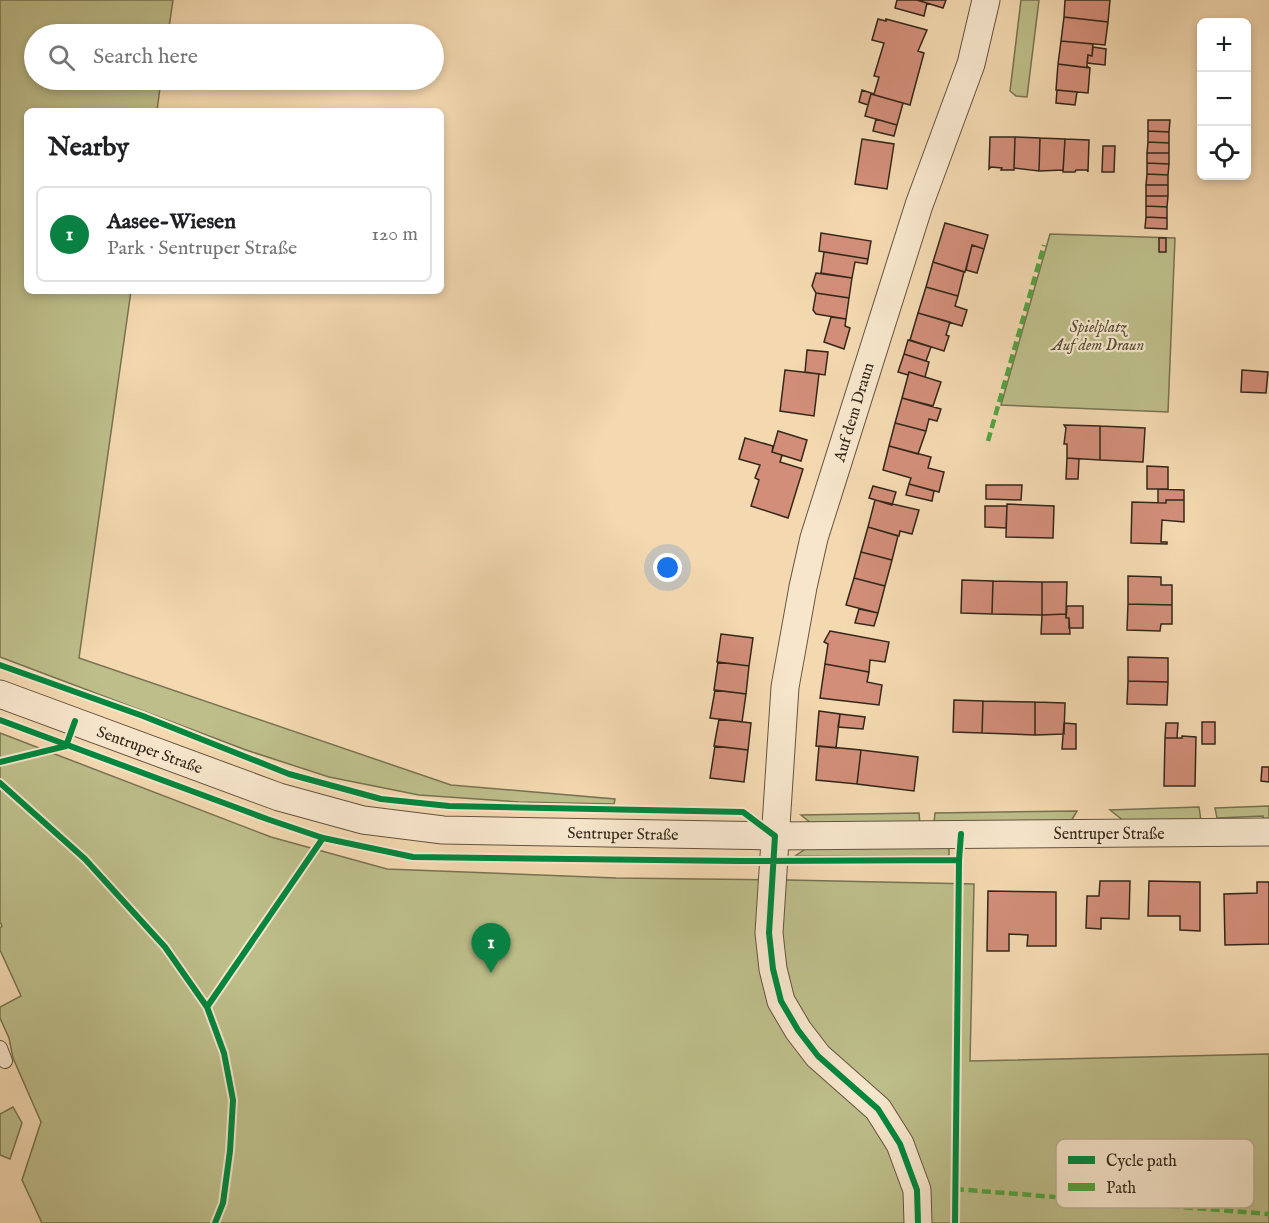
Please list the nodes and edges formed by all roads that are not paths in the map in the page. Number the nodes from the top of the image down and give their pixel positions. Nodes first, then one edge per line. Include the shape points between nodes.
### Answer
1 (986, 0) edge
2 (0, 694) edge
3 (1269, 832) edge
4 (775, 836) junction
5 (918, 1223) edge

1 - 4 street, Auf dem Draun via 971,64 919,205 814,538 785,687
2 - 4 street, Sentruper Straße via 279,796 363,820 443,830
3 - 4 street, Sentruper Straße
4 - 5 street, Auf dem Draun via 769,933 772,969 781,1001 818,1056 878,1109 900,1144 917,1190

